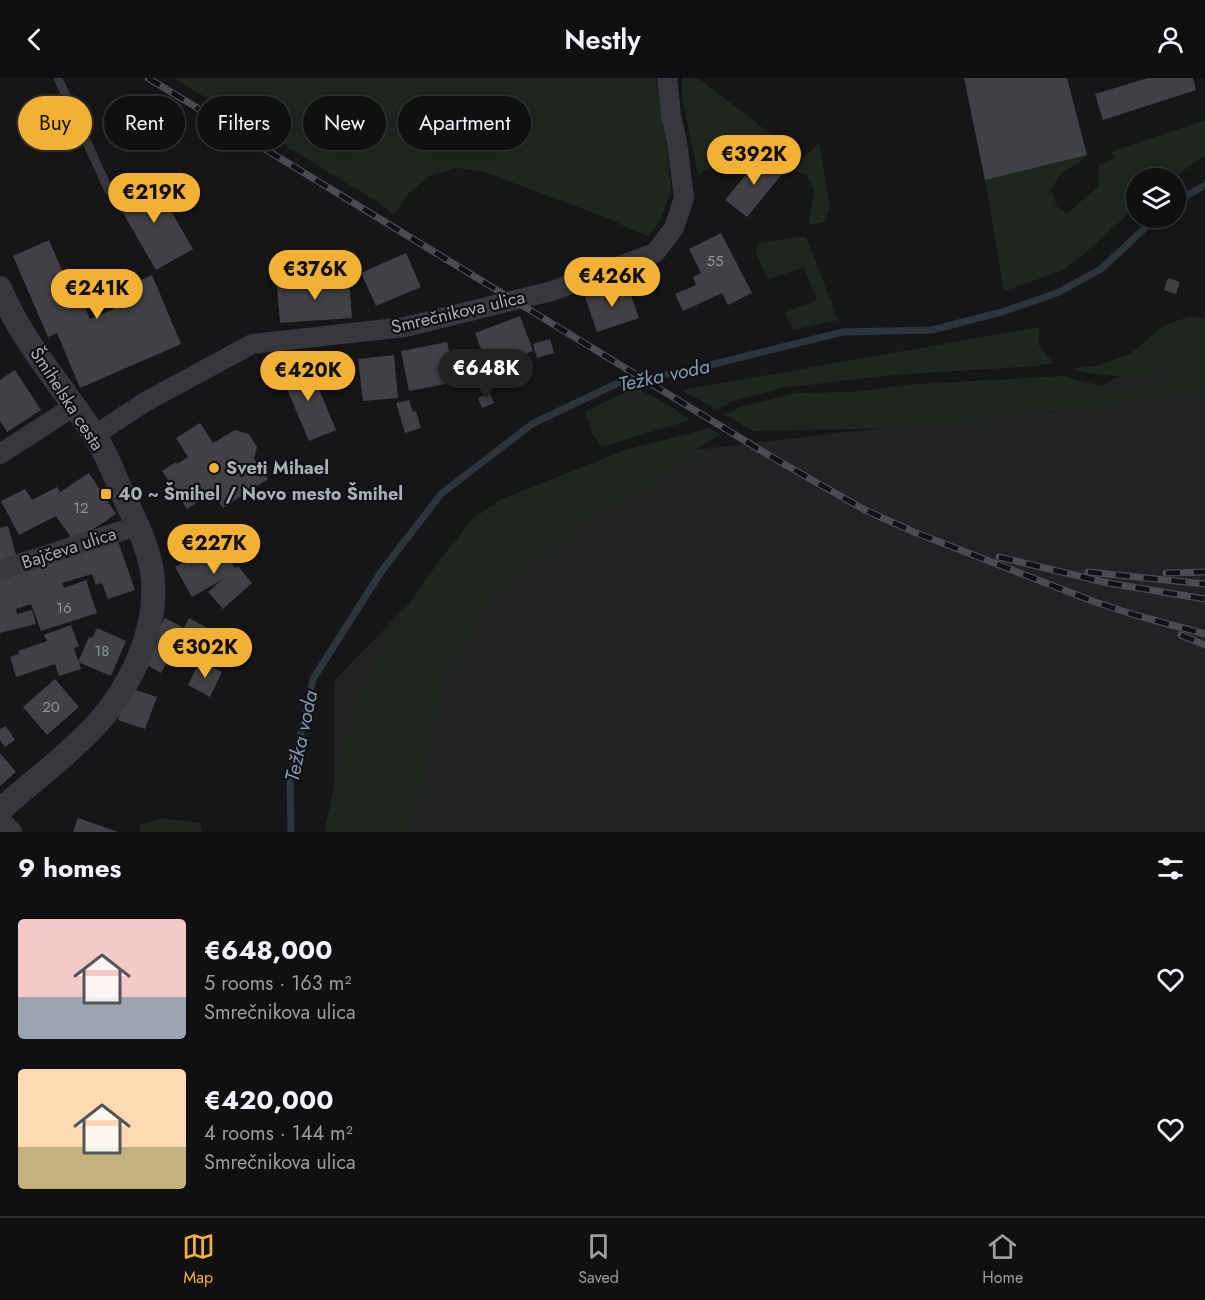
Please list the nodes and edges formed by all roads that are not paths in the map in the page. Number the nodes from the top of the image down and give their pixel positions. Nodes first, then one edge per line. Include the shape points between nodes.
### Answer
1 (58, 78) edge
2 (667, 78) edge
3 (109, 191) dead end
4 (0, 288) edge
5 (73, 407) junction
6 (94, 435) junction
7 (0, 454) edge
8 (137, 526) junction
9 (0, 570) edge
10 (0, 810) edge
11 (0, 819) edge
12 (12, 832) edge

1 - 3 lane
2 - 6 street, Smrečnikova ulica via 684,198 674,228 655,253 552,291 405,327 252,344 145,402
4 - 5 street, Šmihelska cesta via 39,358
5 - 6 street, Šmihelska cesta
5 - 7 street
6 - 8 street, Šmihelska cesta
8 - 9 street, Bajčeva ulica
8 - 10 street, Šmihelska cesta via 153,579 153,602 150,626 129,677 96,725
11 - 12 street

